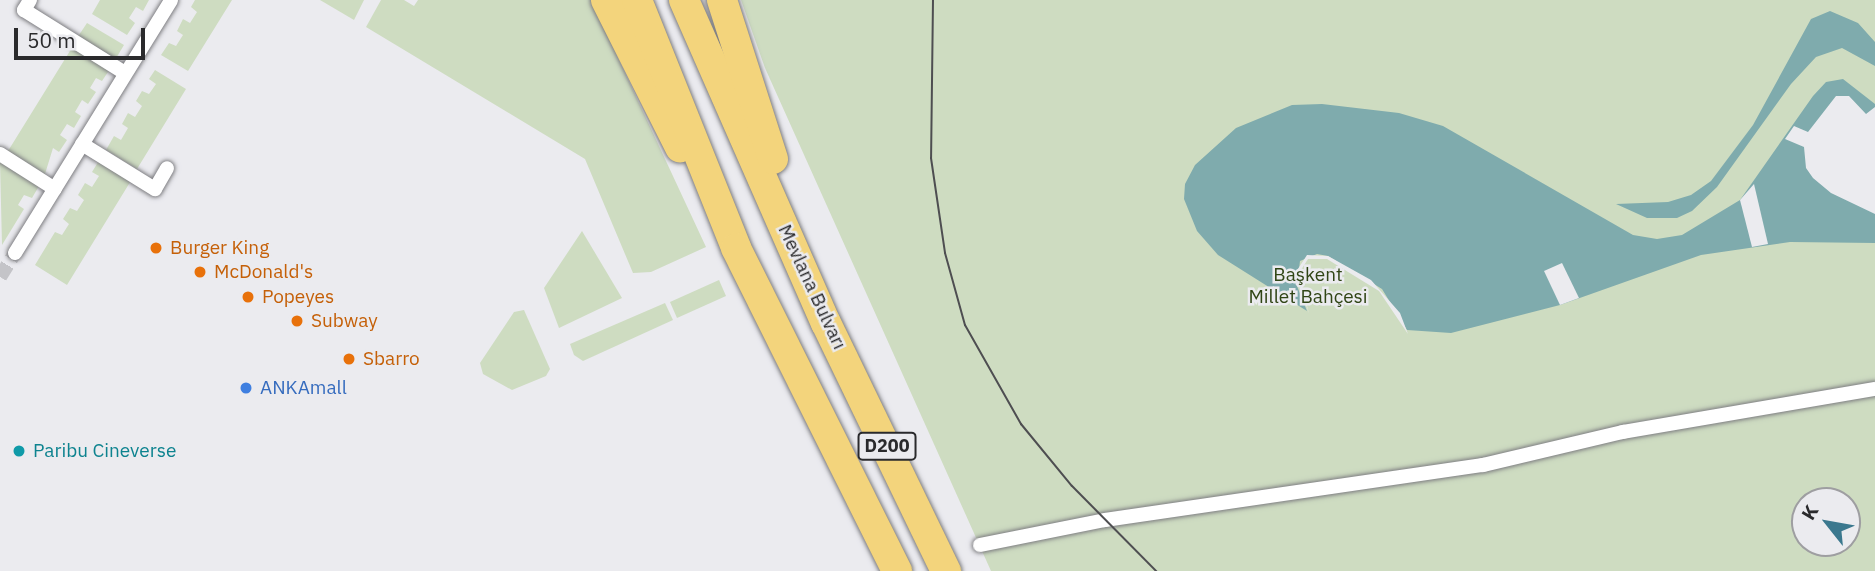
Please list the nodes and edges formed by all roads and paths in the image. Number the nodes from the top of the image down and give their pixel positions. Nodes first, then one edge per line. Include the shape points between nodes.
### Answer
1 (30, 0) edge
2 (171, 0) edge
3 (606, 0) edge
4 (637, 0) edge
5 (684, 0) edge
6 (724, 3) edge
7 (125, 73) junction
8 (82, 144) junction
9 (0, 154) edge
10 (167, 168) dead end
11 (55, 188) junction
12 (736, 248) junction
13 (15, 253) tunnel mouth
14 (826, 323) junction
15 (1875, 389) edge
16 (980, 545) dead end
17 (897, 571) edge
18 (946, 571) edge

1 - 7 street via 24,10
2 - 7 street
3 - 12 highway
4 - 12 highway, D200
5 - 14 highway, Mevlana Bulvarı / D200
6 - 14 highway
7 - 8 street
8 - 10 street via 155,189
8 - 11 street
9 - 11 street
11 - 13 street
12 - 17 highway, D200
14 - 18 highway, Mevlana Bulvarı / D200
15 - 16 street via 1623,432 1483,465 1105,520

